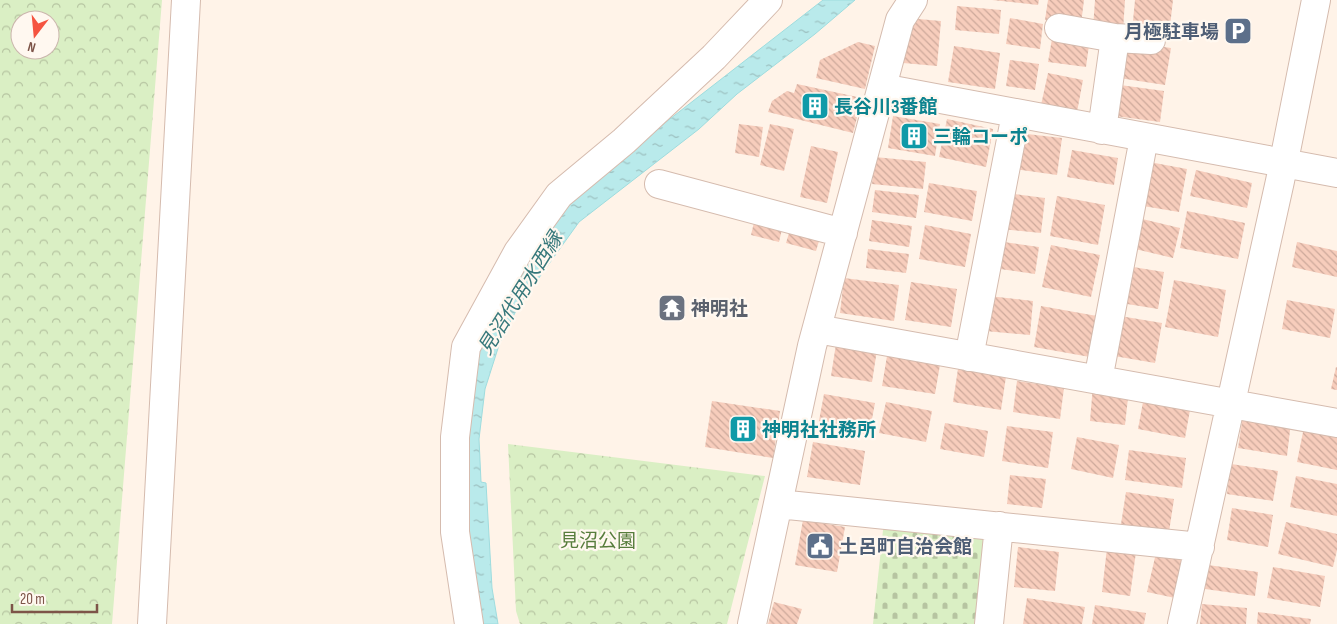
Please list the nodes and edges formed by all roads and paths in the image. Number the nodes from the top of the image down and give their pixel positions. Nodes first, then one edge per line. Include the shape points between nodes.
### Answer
1 (186, 0) edge
2 (768, 0) edge
3 (912, 0) edge
4 (1316, 0) edge
5 (1059, 28) dead end
6 (1115, 38) junction
7 (1151, 40) dead end
8 (882, 88) junction
9 (1016, 114) junction
10 (1102, 130) junction
11 (1144, 138) junction
12 (1283, 164) junction
13 (1337, 173) edge
14 (659, 184) dead end
15 (843, 232) junction
16 (817, 329) junction
17 (969, 357) junction
18 (1098, 380) junction
19 (1231, 404) junction
20 (1337, 423) edge
21 (778, 504) junction
22 (999, 526) junction
23 (1200, 547) junction
24 (152, 624) edge
25 (469, 624) edge
26 (752, 624) edge
27 (989, 624) edge
28 (1182, 624) edge

1 - 24 street
2 - 25 street via 714,57 559,196 518,252 466,347 455,436 455,513
3 - 8 street via 900,20
4 - 12 street
5 - 6 street
6 - 7 street
6 - 10 street
8 - 9 street
8 - 15 street
9 - 10 street
9 - 17 street
10 - 11 street
11 - 12 street
11 - 18 street
12 - 13 street
12 - 19 street
14 - 15 street
15 - 16 street
16 - 17 street
16 - 21 street
17 - 18 street
18 - 19 street
19 - 20 street
19 - 23 street
21 - 22 street
21 - 26 street
22 - 23 street
22 - 27 street
23 - 28 street

